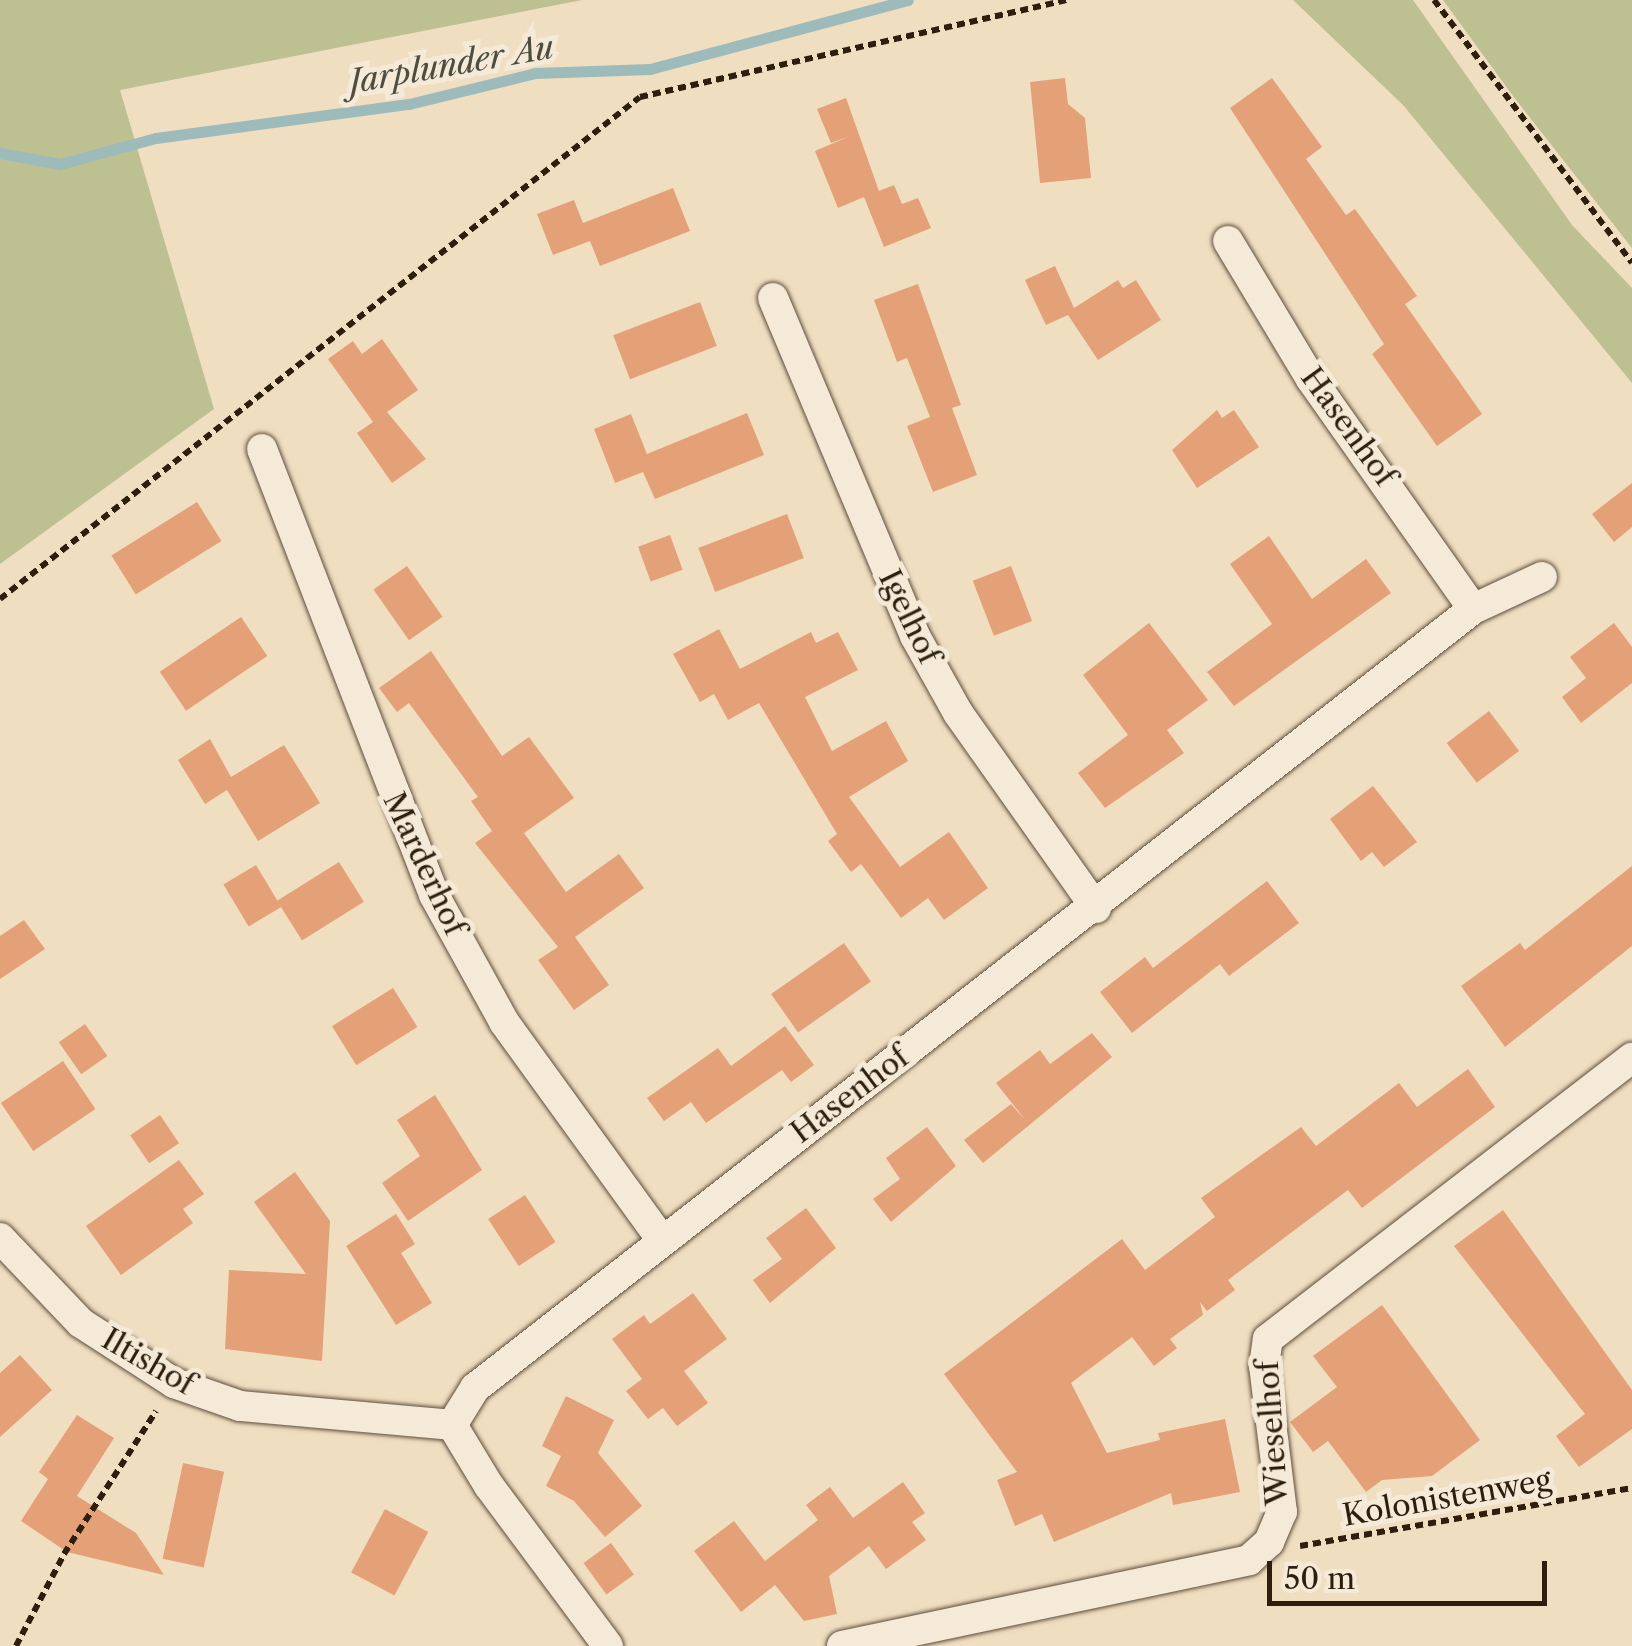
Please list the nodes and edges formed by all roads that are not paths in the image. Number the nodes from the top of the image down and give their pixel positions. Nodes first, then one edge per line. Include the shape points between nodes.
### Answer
1 (1228, 242) dead end
2 (773, 298) dead end
3 (262, 449) dead end
4 (1542, 577) dead end
5 (1474, 609) junction
6 (1096, 908) junction
7 (1632, 1058) edge
8 (0, 1238) edge
9 (661, 1239) junction
10 (452, 1425) junction
11 (608, 1646) edge
12 (842, 1646) edge

1 - 5 street, Hasenhof via 1311,379
2 - 6 street, Igelhof via 915,636 958,712
3 - 9 street, Marderhof via 434,895 504,1022
4 - 5 street, Hasenhof
5 - 6 street, Hasenhof
6 - 9 street, Hasenhof
7 - 12 street, Wieselhof via 1268,1339 1264,1366 1282,1512 1269,1542 1249,1560
8 - 10 street, Iltishof via 81,1323 174,1383 240,1406
9 - 10 street, Hasenhof via 512,1354 475,1388
10 - 11 street

